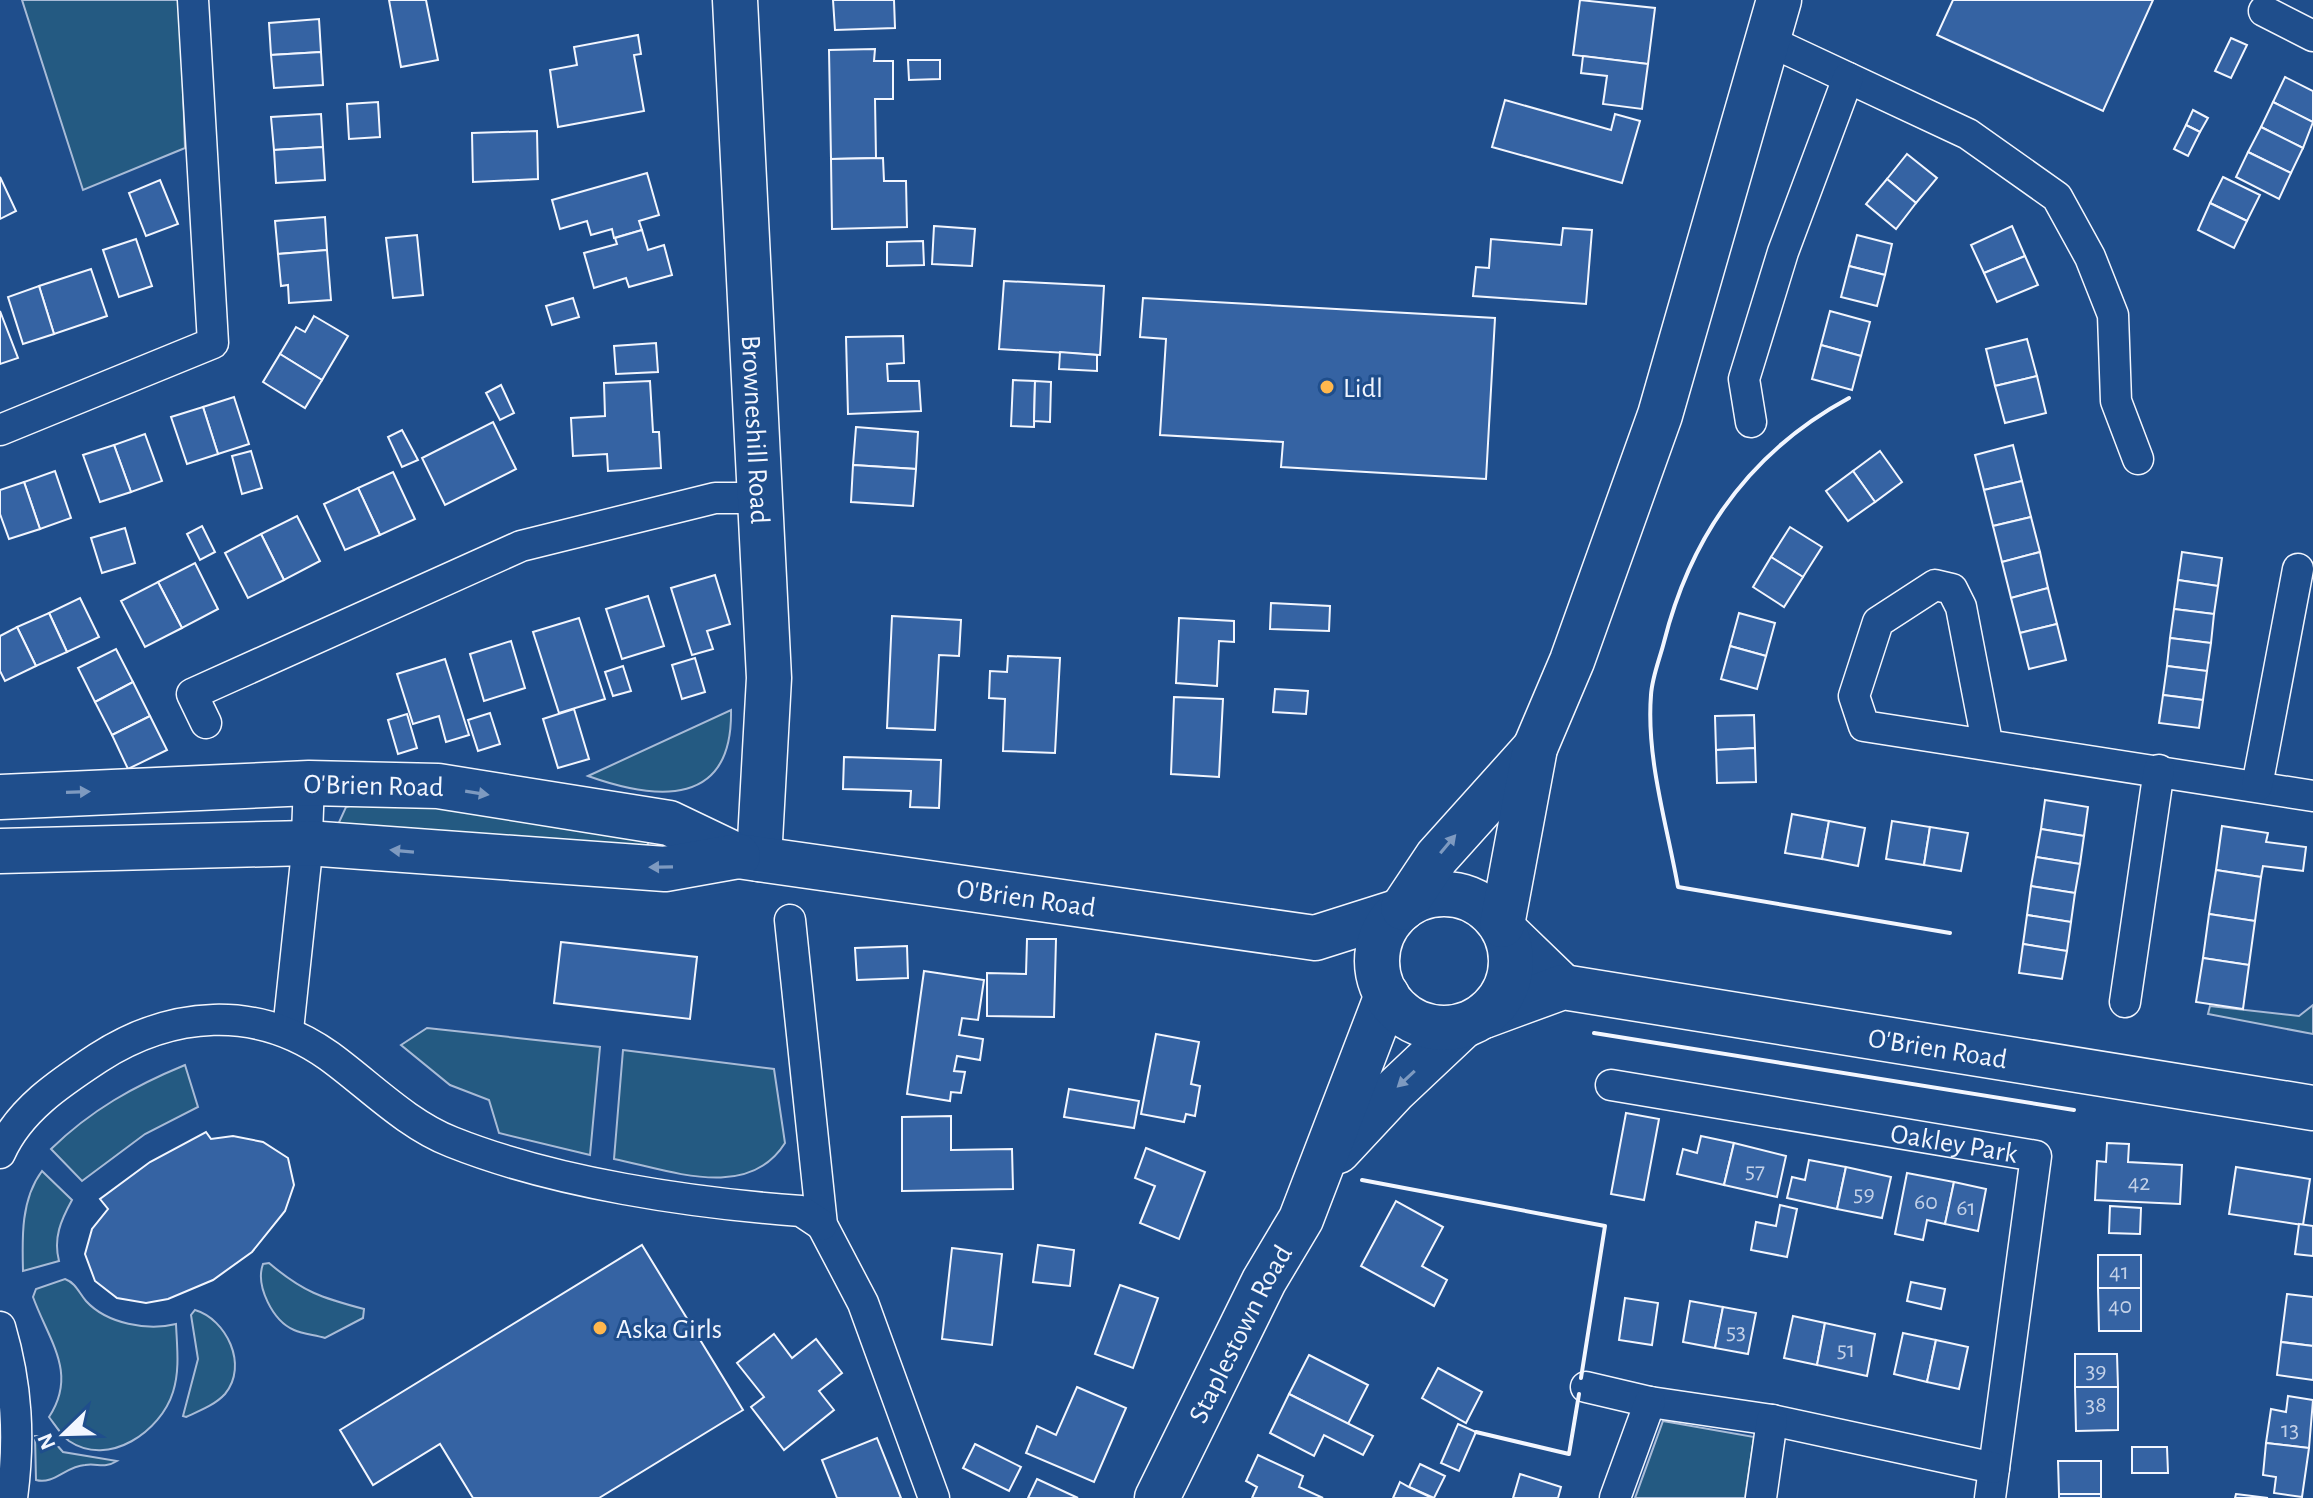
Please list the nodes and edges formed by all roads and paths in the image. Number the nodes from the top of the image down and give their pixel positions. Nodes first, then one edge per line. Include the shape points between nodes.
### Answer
1 (193, 0) edge
2 (735, 0) edge
3 (2264, 11) dead end
4 (1773, 20) edge
5 (2313, 36) edge
6 (1848, 78) junction
7 (1751, 422) dead end
8 (0, 430) edge
9 (2138, 459) dead end
10 (761, 498) junction
11 (2298, 569) dead end
12 (206, 723) dead end
13 (1987, 742) junction
14 (1535, 748) junction
15 (2159, 770) junction
16 (309, 783) junction
17 (2257, 786) junction
18 (2313, 796) edge
19 (0, 797) edge
20 (307, 843) junction
21 (0, 851) edge
22 (749, 858) junction
23 (1400, 910) junction
24 (790, 920) dead end
25 (1504, 929) junction
26 (1315, 938) junction
27 (1563, 987) junction
28 (1385, 992) junction
29 (2125, 1002) dead end
30 (1474, 1021) junction
31 (288, 1030) junction
32 (1611, 1085) dead end
33 (2313, 1108) edge
34 (0, 1153) edge
35 (1320, 1171) junction
36 (822, 1225) junction
37 (0, 1327) edge
38 (1586, 1387) dead end
39 (1650, 1402) junction
40 (1772, 1420) junction
41 (1994, 1468) junction
42 (12, 1498) edge
43 (934, 1498) edge
44 (1157, 1498) edge
45 (1615, 1498) edge
46 (1761, 1498) edge
47 (1990, 1498) edge

1 - 8 street via 213,343
2 - 10 main road, Browneshill Road
3 - 5 street
4 - 6 street
4 - 14 main road via 1660,415 1572,661
6 - 7 street via 1783,252 1744,379
6 - 9 street via 1968,134 2057,197 2090,257 2113,315 2116,401
10 - 12 street via 715,498 521,546 192,694
10 - 22 main road, Browneshill Road via 769,678
11 - 17 street
13 - 13 street via 1961,607 1952,589 1935,585 1878,622 1854,696 1864,726
13 - 15 street
23 -> 14 main road via 1437,857
14 - 25 main road
15 - 17 street
15 - 29 street
19 -> 16 main road, O'Brien Road
16 - 20 street
16 -> 22 main road, O'Brien Road via 438,786 669,823
17 - 18 street
20 - 21 main road, O'Brien Road
22 -> 20 main road, O'Brien Road via 665,869
20 - 31 street
22 - 26 main road, O'Brien Road
23 - 25 main road via 1434,894 1454,894 1476,901
23 - 26 main road, O'Brien Road
23 - 28 main road via 1378,948 1377,970
24 - 36 street
25 - 27 main road
25 - 30 main road via 1512,955 1510,978 1501,999
26 - 28 main road, O'Brien Road
27 - 30 main road, O'Brien Road
27 - 33 main road, O'Brien Road
28 - 30 main road via 1398,1011 1418,1023 1440,1029
28 - 35 main road, Staplestown Road
30 -> 35 main road, Staplestown Road via 1394,1091
31 - 34 street via 228,1020 150,1030 48,1093 22,1117
31 - 36 street via 449,1141 605,1184 801,1211
32 - 41 street, Oakley Park via 2036,1156
35 - 44 main road, Staplestown Road via 1301,1219 1264,1281
36 - 43 street via 863,1303
37 - 42 street via 16,1389 18,1455
38 - 39 street
39 - 40 street
39 - 45 street
40 - 41 street
40 - 46 street
41 - 47 street, Oakley Park

